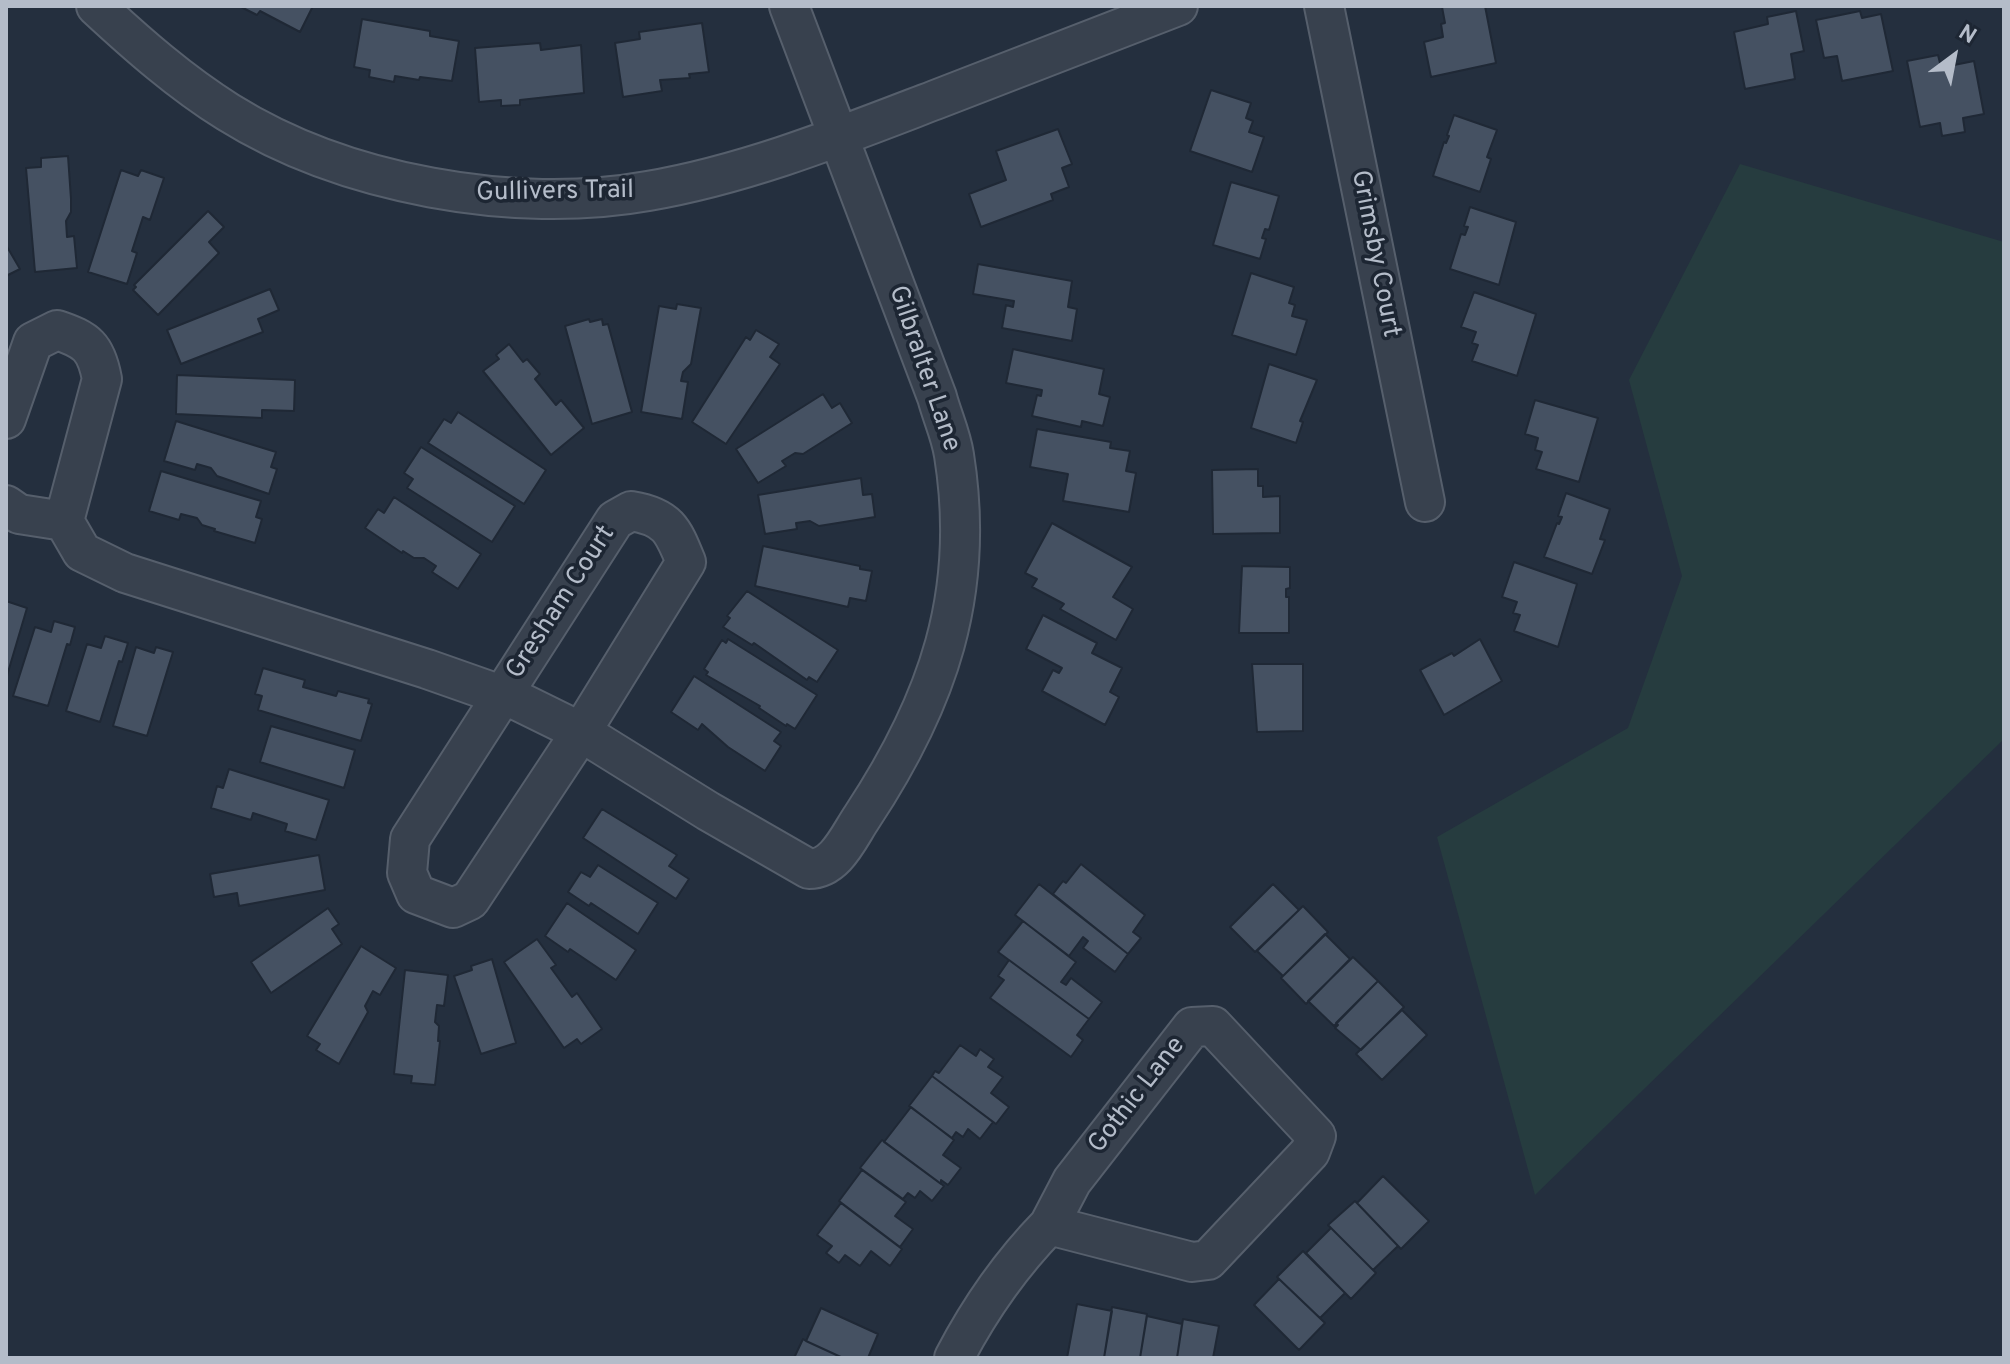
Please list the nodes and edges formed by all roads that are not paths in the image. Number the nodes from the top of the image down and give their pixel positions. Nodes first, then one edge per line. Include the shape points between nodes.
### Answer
1 (96, 6) edge
2 (789, 6) edge
3 (1178, 6) edge
4 (1324, 6) edge
5 (840, 137) junction
6 (6, 419) edge
7 (1425, 502) dead end
8 (6, 505) edge
9 (64, 521) junction
10 (502, 695) junction
11 (581, 732) junction
12 (826, 866) joint
13 (1049, 1225) junction
14 (954, 1358) edge

1 - 5 street, Gullivers Trail via 191,86 258,128 398,182 466,195 645,192 713,178
2 - 5 street, Gilbralter Lane
3 - 5 street, Gullivers Trail
4 - 7 street, Grimsby Court
5 - 12 street, Gilbralter Lane via 937,397 953,452 961,545 951,630 939,668 871,804
6 - 9 street via 33,342 57,330 81,338 98,357 102,379
8 - 9 street via 19,514
9 - 10 street, Gresham Court via 82,552 125,573
10 - 11 street, Gresham Court
10 - 11 street, Gresham Court via 410,839 407,873 416,894 453,908 470,900
10 - 11 street, Gresham Court via 615,520 631,511 649,514 672,528 686,562
11 - 12 street, Gresham Court via 809,869
13 - 13 street, Gothic Lane via 1192,1262 1208,1260 1310,1152 1316,1136 1213,1026 1192,1027 1072,1181
13 - 14 street, Gothic Lane via 1000,1281

